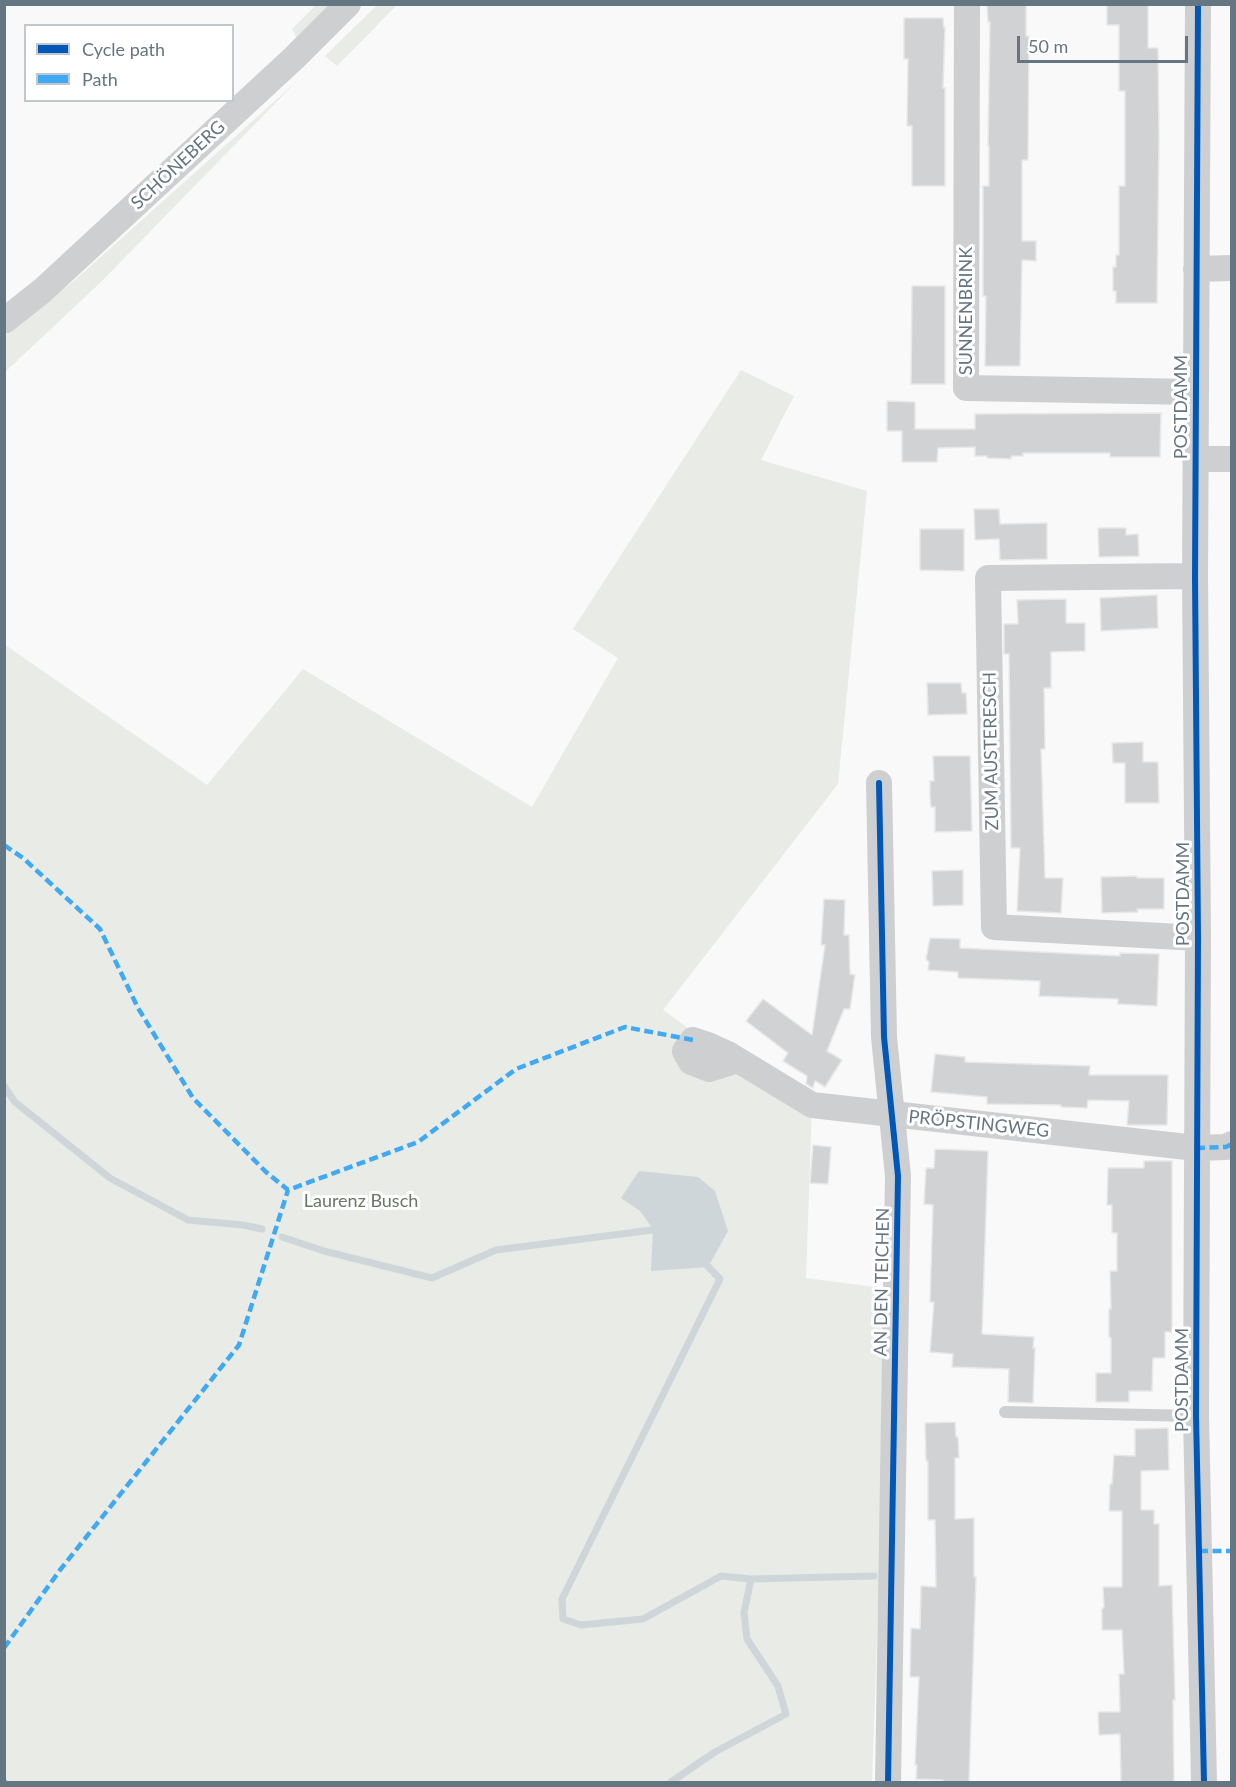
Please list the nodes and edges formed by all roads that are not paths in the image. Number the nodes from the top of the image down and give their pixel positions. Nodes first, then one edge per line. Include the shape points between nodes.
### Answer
1 (348, 4) edge
2 (967, 4) edge
3 (1198, 4) edge
4 (1232, 268) edge
5 (1196, 269) junction
6 (4, 321) edge
7 (1196, 392) junction
8 (1195, 459) junction
9 (1232, 459) edge
10 (1194, 576) junction
11 (879, 783) dead end
12 (1198, 938) junction
13 (737, 1060) dead end
14 (892, 1114) junction
15 (1232, 1144) edge
16 (1196, 1148) junction
17 (1005, 1412) dead end
18 (1196, 1416) junction
19 (888, 1782) edge
20 (1204, 1782) edge

1 - 6 street, SCHÖNEBERG via 43,290
2 - 7 street, SUNNENBRINK via 966,388
3 - 5 street, POSTDAMM
4 - 5 street
5 - 7 street, POSTDAMM
7 - 8 street, POSTDAMM
8 - 9 street, POSTDAMM
8 - 10 street, POSTDAMM
10 - 12 street, POSTDAMM
10 - 12 street, ZUM AUSTERESCH via 988,579 994,927
11 - 14 street, AN DEN TEICHEN via 884,1037
12 - 16 street, POSTDAMM
13 - 14 street, PRÖPSTINGWEG via 812,1106
14 - 16 street, PRÖPSTINGWEG
14 - 19 street, AN DEN TEICHEN via 898,1176
15 - 16 street, PRÖPSTINGWEG
16 - 18 street, POSTDAMM
17 - 18 lane, POSTDAMM
18 - 20 street, POSTDAMM

